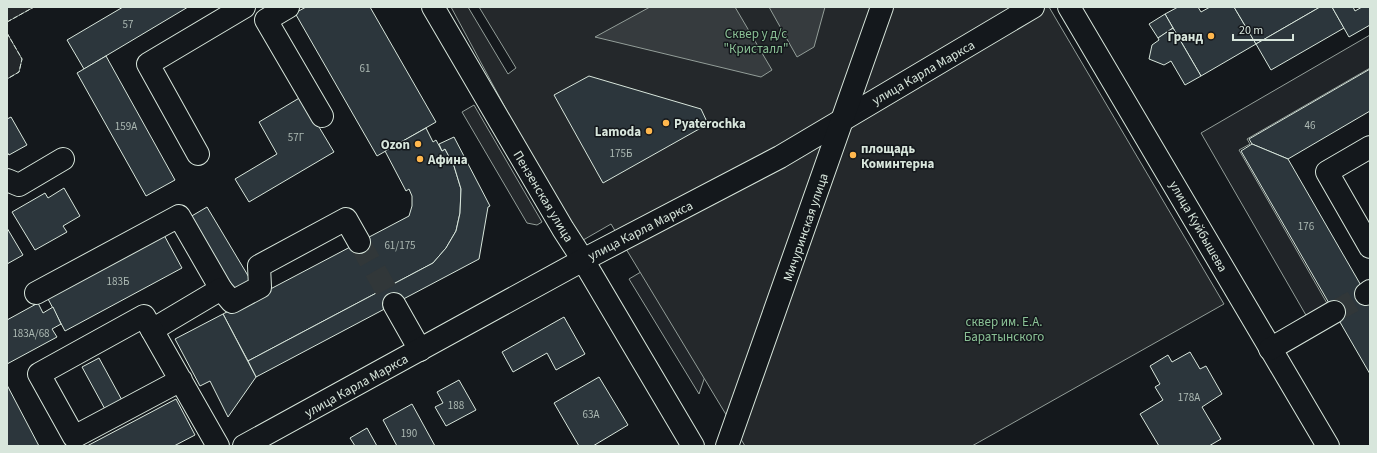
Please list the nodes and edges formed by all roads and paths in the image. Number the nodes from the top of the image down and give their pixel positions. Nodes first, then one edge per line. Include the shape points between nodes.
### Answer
1 (244, 7) edge
2 (288, 7) edge
3 (433, 7) edge
4 (882, 7) edge
5 (1033, 7) edge
6 (1070, 7) edge
7 (322, 116) dead end
8 (842, 120) junction
9 (1370, 147) edge
10 (198, 154) dead end
11 (63, 159) dead end
12 (7, 180) edge
13 (359, 242) tunnel mouth
14 (1370, 247) edge
15 (583, 260) junction
16 (221, 289) junction
17 (36, 293) dead end
18 (394, 304) tunnel mouth
19 (1334, 312) tunnel mouth
20 (152, 330) junction
21 (1270, 349) junction
22 (420, 350) junction
23 (181, 380) junction
24 (218, 446) edge
25 (244, 446) edge
26 (693, 446) edge
27 (727, 446) edge
28 (1328, 446) edge

1 - 10 main road via 148,64
2 - 7 main road via 266,20
3 - 15 main road, Пензенская улица
4 - 8 main road, Мичуринская улица
5 - 8 main road, улица Карла Маркса
6 - 21 main road, улица Куйбышева
8 - 15 main road, улица Карла Маркса via 780,157
8 - 27 main road, Мичуринская улица
9 - 14 main road via 1326,172
11 - 12 main road via 19,185
13 - 16 main road via 346,219 259,266 260,287 232,302
15 - 22 main road, улица Карла Маркса
15 - 26 main road, Пензенская улица
16 - 17 main road via 179,216
16 - 20 main road
18 - 22 main road
19 - 21 main road
20 - 23 main road
20 - 23 main road via 144,316 38,374 74,437
21 - 28 main road, улица Куйбышева
22 - 25 main road, улица Карла Маркса
23 - 24 main road

